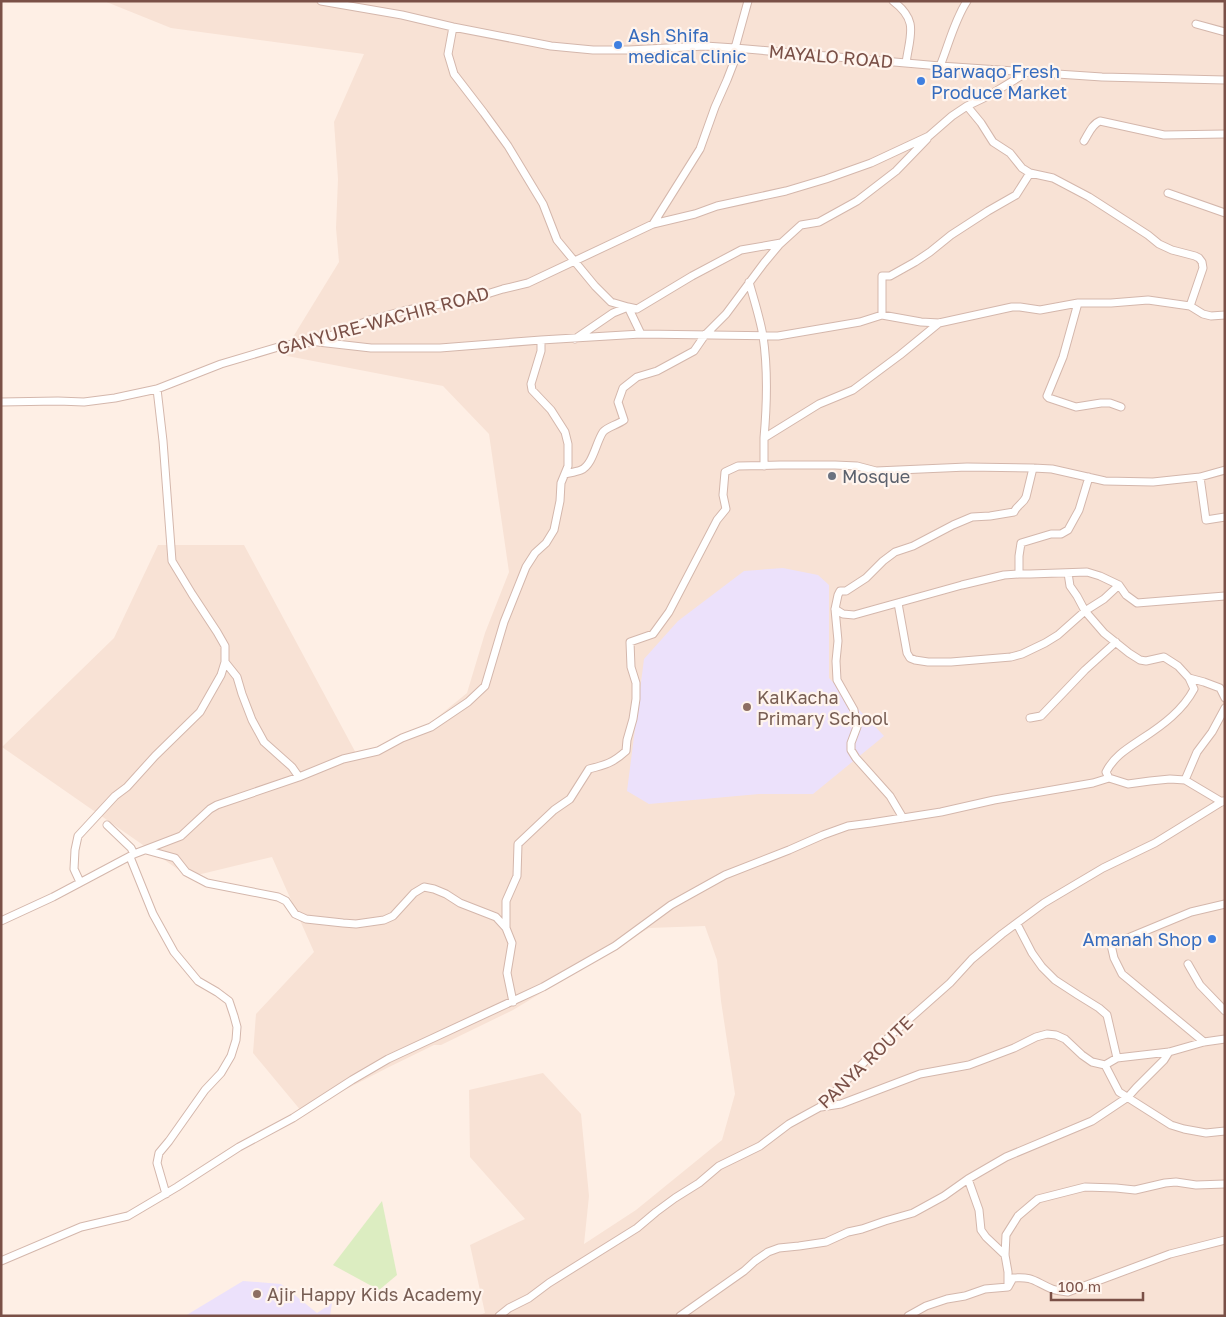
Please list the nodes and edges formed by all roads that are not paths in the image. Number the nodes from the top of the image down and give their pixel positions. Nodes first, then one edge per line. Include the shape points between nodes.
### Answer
1 (321, 1) edge
2 (748, 1) edge
3 (893, 1) edge
4 (967, 1) edge
5 (1196, 24) dead end
6 (453, 27) junction
7 (1225, 32) edge
8 (735, 48) junction
9 (906, 63) junction
10 (940, 66) junction
11 (1023, 71) junction
12 (1225, 80) edge
13 (967, 106) junction
14 (1225, 134) edge
15 (929, 136) junction
16 (1084, 141) dead end
17 (1030, 173) junction
18 (1168, 194) dead end
19 (1225, 213) edge
20 (653, 224) junction
21 (782, 243) junction
22 (575, 261) junction
23 (749, 282) junction
24 (1078, 303) junction
25 (1190, 306) junction
26 (628, 307) junction
27 (882, 315) junction
28 (1225, 315) edge
29 (939, 323) junction
30 (641, 334) junction
31 (704, 335) junction
32 (763, 336) junction
33 (575, 339) junction
34 (541, 340) junction
35 (315, 342) junction
36 (156, 389) junction
37 (1, 402) edge
38 (1121, 407) dead end
39 (764, 438) junction
40 (764, 466) junction
41 (1032, 468) junction
42 (1225, 470) edge
43 (565, 474) junction
44 (1200, 477) junction
45 (1089, 478) junction
46 (1225, 517) edge
47 (1068, 573) junction
48 (1019, 574) junction
49 (1119, 585) junction
50 (1225, 596) edge
51 (898, 602) junction
52 (835, 609) junction
53 (1085, 611) junction
54 (1116, 642) junction
55 (225, 662) junction
56 (1189, 678) junction
57 (1225, 698) edge
58 (1225, 708) edge
59 (1030, 718) dead end
60 (299, 777) junction
61 (1109, 778) junction
62 (1185, 780) junction
63 (1223, 801) edge
64 (903, 818) junction
65 (107, 826) dead end
66 (146, 850) junction
67 (132, 856) junction
68 (80, 882) junction
69 (1225, 904) edge
70 (1, 921) edge
71 (1017, 924) junction
72 (506, 928) junction
73 (1188, 964) dead end
74 (514, 1002) junction
75 (1225, 1011) edge
76 (1225, 1039) edge
77 (1204, 1042) junction
78 (1169, 1052) junction
79 (1118, 1058) junction
80 (1105, 1065) junction
81 (1128, 1097) junction
82 (820, 1107) junction
83 (1225, 1131) edge
84 (968, 1178) junction
85 (1225, 1184) edge
86 (166, 1194) junction
87 (1225, 1240) edge
88 (1005, 1255) junction
89 (1, 1261) edge
90 (1008, 1287) junction
91 (499, 1316) edge
92 (680, 1316) edge
93 (908, 1316) edge

1 - 6 street, MAYALO ROAD
2 - 8 street
3 - 9 street via 902,8 911,24
4 - 10 street
5 - 7 street
6 - 8 street, MAYALO ROAD via 551,46 593,50
6 - 22 street via 448,54 454,74 508,146 543,204 557,240
8 - 9 street, MAYALO ROAD
8 - 20 street via 734,62 700,149
9 - 10 street, MAYALO ROAD
10 - 11 street, MAYALO ROAD
11 - 12 street, MAYALO ROAD
11 - 13 street, GANYURE-WACHIR ROAD via 1021,76
13 - 15 street, GANYURE-WACHIR ROAD
13 - 17 street via 993,142
14 - 16 street via 1164,135 1100,121
15 - 20 street, GANYURE-WACHIR ROAD via 871,163 826,179
15 - 21 street via 896,171 857,201 818,222 800,225
17 - 25 street via 1053,178 1089,197 1159,244 1201,259 1202,268
17 - 27 street via 1016,195 951,235 923,257 890,276 882,276
18 - 19 street
20 - 22 street, GANYURE-WACHIR ROAD
21 - 23 street
21 - 26 street via 741,250 637,309
22 - 26 street via 611,302
22 - 35 street, GANYURE-WACHIR ROAD via 528,283 370,320
23 - 31 street via 726,314
23 - 32 street
24 - 25 street via 1148,300
24 - 29 street via 1040,310 1012,307
24 - 38 street via 1063,357 1047,396 1076,407 1101,403
25 - 28 street via 1203,314
26 - 30 street
26 - 33 street via 613,313
27 - 29 street
27 - 32 street via 860,322
29 - 39 street via 853,390 818,404
30 - 31 street
30 - 33 street
31 - 32 street
31 - 43 street via 694,351 657,371 637,377 623,388 618,402 624,420 603,432 585,467
32 - 39 street via 767,403
33 - 34 street
34 - 35 street via 440,348 371,348
34 - 43 street via 532,390 551,410 565,432 568,466
35 - 36 street, GANYURE-WACHIR ROAD via 285,345 257,353
36 - 37 street, GANYURE-WACHIR ROAD via 84,402
36 - 55 street via 172,561 225,646
39 - 40 street
40 - 41 street via 835,465 876,471
40 - 72 street via 738,466 725,472 723,495 726,509 717,520 669,612 653,634 630,642 636,699 626,752 608,764 589,769 570,799 518,844 517,876 506,901
41 - 45 street
41 - 52 street via 1024,502 1014,512 972,517 896,552 866,578 840,592
42 - 44 street
43 - 60 street via 554,530 526,567 504,622 485,686 431,727 378,750 343,759
44 - 45 street via 1154,482
44 - 46 street via 1206,520
45 - 48 street via 1079,510 1068,530 1021,543
47 - 48 street
47 - 49 street via 1087,572
47 - 53 street via 1070,586
48 - 51 street
49 - 50 street via 1137,603
49 - 53 street
51 - 52 street via 854,615
51 - 53 street via 907,653 910,658 928,662 1022,654 1058,635
52 - 64 street via 837,680 854,710 857,727 851,750 890,796
53 - 54 street
54 - 56 street via 1140,660 1164,656
54 - 59 street via 1040,716
55 - 60 street via 237,678 252,720 264,742
55 - 68 street via 200,712 78,836 74,869
56 - 57 street via 1220,688
56 - 61 street via 1194,689 1183,706 1119,754 1108,767
58 - 62 street
60 - 66 street via 217,805 181,836
61 - 62 street via 1128,784
61 - 64 street
62 - 63 street
63 - 71 street, PANYA ROUTE via 1155,843 1065,890
64 - 74 street via 848,826 725,874 671,905 615,946
65 - 67 street via 131,848
66 - 67 street
66 - 72 street via 175,858 186,872 206,883 278,897 286,901 295,914 306,919 350,924 384,920 393,916 424,886 496,917
67 - 68 street
67 - 86 street via 153,914 174,952 198,981 229,1001 237,1027 232,1056 159,1152 156,1163
68 - 70 street
69 - 77 street via 1192,912 1111,945 1122,974
71 - 79 street via 1042,968 1107,1015
71 - 82 street, PANYA ROUTE via 972,960 890,1036
72 - 74 street via 512,943 507,973
73 - 75 street via 1200,985
74 - 86 street via 381,1063
76 - 77 street
77 - 78 street
78 - 79 street
78 - 81 street
79 - 80 street
80 - 81 street via 1119,1092
80 - 82 street via 1092,1062 1065,1039 1047,1034 968,1065 920,1074 841,1104
81 - 83 street via 1171,1125 1206,1132
81 - 84 street via 1092,1121 1006,1157
82 - 91 street, PANYA ROUTE via 760,1146 719,1166 637,1228
84 - 88 street via 979,1210 981,1230
84 - 92 street via 913,1213 848,1232 826,1242 768,1252
85 - 88 street via 1176,1182 1135,1190 1085,1187 1038,1199 1018,1216 1006,1235
86 - 89 street via 128,1216 81,1227
87 - 90 street via 1170,1254 1068,1292 1054,1290 1024,1277 1013,1278
88 - 90 street
90 - 93 street via 946,1299

